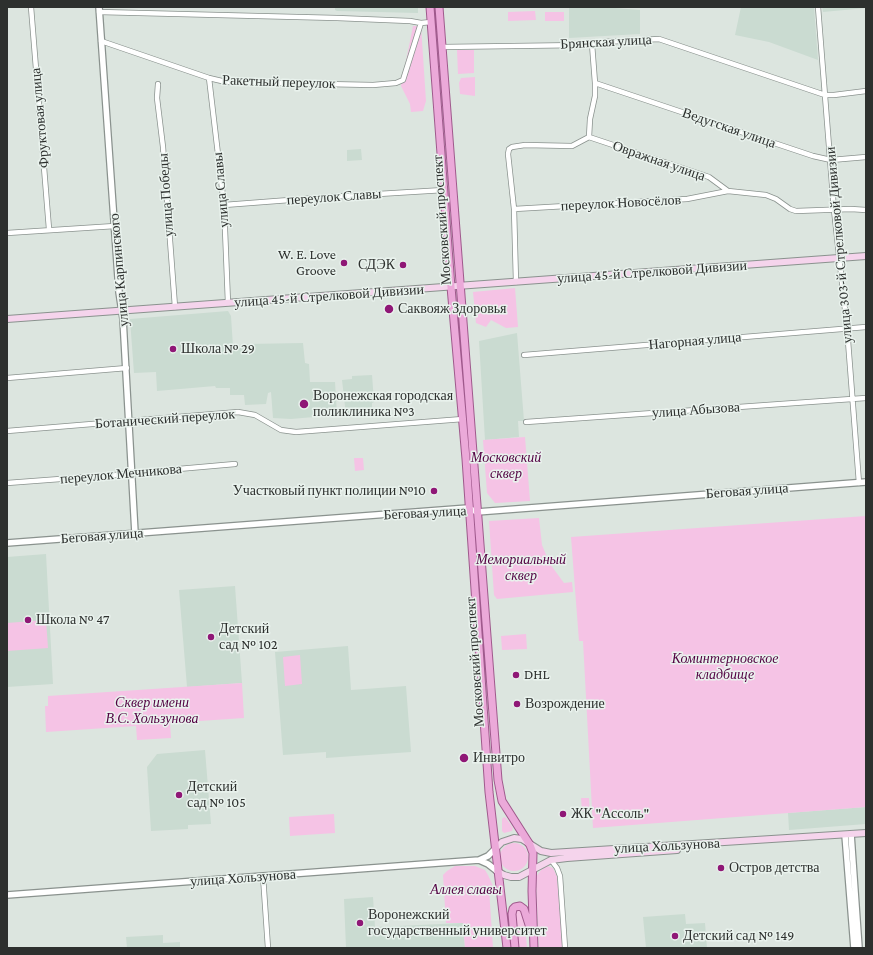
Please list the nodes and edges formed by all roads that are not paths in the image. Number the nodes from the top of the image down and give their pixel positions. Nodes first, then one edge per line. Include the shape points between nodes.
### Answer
1 (31, 7) edge
2 (430, 7) edge
3 (439, 7) edge
4 (818, 7) edge
5 (99, 10) edge
6 (431, 22) junction
7 (421, 23) junction
8 (101, 41) junction
9 (592, 44) junction
10 (433, 47) junction
11 (442, 47) junction
12 (209, 78) junction
13 (595, 83) junction
14 (158, 84) dead end
15 (866, 91) edge
16 (825, 94) junction
17 (589, 137) junction
18 (866, 157) edge
19 (831, 160) junction
20 (444, 190) junction
21 (728, 191) junction
22 (224, 205) junction
23 (514, 209) junction
24 (834, 210) junction
25 (866, 210) edge
26 (114, 226) junction
27 (49, 230) junction
28 (7, 233) edge
29 (866, 256) edge
30 (839, 258) junction
31 (516, 282) junction
32 (460, 286) junction
33 (451, 287) junction
34 (228, 303) junction
35 (175, 307) junction
36 (122, 310) junction
37 (7, 319) edge
38 (866, 327) edge
39 (847, 328) junction
40 (524, 355) dead end
41 (127, 368) junction
42 (7, 378) edge
43 (866, 398) edge
44 (852, 399) junction
45 (462, 420) junction
46 (130, 422) junction
47 (526, 422) dead end
48 (7, 431) edge
49 (235, 464) dead end
50 (133, 473) junction
51 (866, 482) edge
52 (7, 483) edge
53 (859, 483) junction
54 (468, 508) junction
55 (477, 512) junction
56 (136, 533) junction
57 (7, 543) edge
58 (866, 833) edge
59 (849, 837) junction
60 (866, 837) edge
61 (530, 845) junction
62 (495, 849) junction
63 (479, 860) junction
64 (551, 860) junction
65 (533, 870) junction
66 (497, 871) junction
67 (263, 876) junction
68 (7, 895) edge
69 (534, 945) edge
70 (268, 948) edge
71 (507, 948) edge
72 (514, 948) edge
73 (565, 948) edge
74 (854, 948) edge
75 (859, 948) edge

1 - 27 street, Фруктовая улица
2 - 6 main road, Московский проспект
3 - 11 main road, Московский проспект
4 - 16 street, улица 303-й Стрелковой Дивизии
5 - 7 street
5 - 8 street, улица Карпинского
6 - 7 street
6 - 10 main road, Московский проспект
7 - 12 street, Ракетный переулок via 403,80 396,83 373,85 226,82
8 - 12 street, Ракетный переулок
8 - 26 street, улица Карпинского
9 - 11 street, Брянская улица
9 - 13 street
9 - 16 street, Брянская улица via 659,39
10 - 11 main road, Брянская улица
10 - 20 main road, Московский проспект
11 - 32 main road, Московский проспект
12 - 22 street, улица Славы
13 - 17 street
13 - 19 street, Ведугская улица
14 - 35 street, улица Победы via 157,98
15 - 16 street, Брянская улица
16 - 19 street, улица 303-й Стрелковой Дивизии
17 - 21 street, Овражная улица via 709,177
17 - 23 street via 572,146 524,145 509,149
18 - 19 street, Ведугская улица
19 - 24 street, улица 303-й Стрелковой Дивизии
20 - 22 street, переулок Славы
20 - 33 main road, Московский проспект
21 - 23 street, переулок Новосёлов via 687,199
21 - 24 street via 766,195 796,211
22 - 34 street, улица Славы
23 - 31 street
24 - 25 street
24 - 30 street, улица 303-й Стрелковой Дивизии
26 - 27 street
26 - 36 street, улица Карпинского
27 - 28 street
29 - 30 main road, улица 45-й Стрелковой Дивизии
30 - 31 main road, улица 45-й Стрелковой Дивизии
30 - 39 street, улица 303-й Стрелковой Дивизии
31 - 32 main road, улица 45-й Стрелковой Дивизии
32 - 33 main road, улица 45-й Стрелковой Дивизии
32 - 55 main road, Московский проспект
33 - 34 main road, улица 45-й Стрелковой Дивизии
33 - 45 main road, Московский проспект
34 - 35 main road, улица 45-й Стрелковой Дивизии
35 - 36 main road, улица 45-й Стрелковой Дивизии
36 - 37 main road, улица 45-й Стрелковой Дивизии
36 - 41 street, улица Карпинского
38 - 39 street, Нагорная улица
39 - 40 street, Нагорная улица
39 - 44 street, улица 303-й Стрелковой Дивизии
41 - 42 street
41 - 46 street, улица Карпинского
43 - 44 street, улица Абызова
44 - 47 street, улица Абызова
44 - 53 street, улица 303-й Стрелковой Дивизии
45 - 46 street, Ботанический переулок via 296,432 281,430 255,415 238,412
45 - 54 main road, Московский проспект
46 - 48 street, Ботанический переулок
46 - 50 street, улица Карпинского
49 - 50 street, переулок Мечникова
50 - 52 street, переулок Мечникова
50 - 56 street, улица Карпинского
51 - 53 street, Беговая улица
53 - 55 street, Беговая улица
54 - 55 street, Беговая улица
54 - 56 street, Беговая улица
54 - 62 main road, Московский проспект
55 - 61 main road, Московский проспект via 500,793 502,801
56 - 57 street, Беговая улица
58 - 59 main road, улица Хользунова
59 - 60 main road, улица Хользунова
59 - 61 main road, улица Хользунова via 551,853
59 - 64 main road, улица Хользунова
59 - 74 street
59 - 75 street
61 - 62 main road, улица Хользунова via 522,839 514,838 502,842
61 - 65 main road, Московский проспект via 534,859
62 - 63 street, улица Хользунова
62 - 66 main road, Московский проспект
63 - 66 street, улица Хользунова
63 - 67 street, улица Хользунова
64 - 65 main road, улица Хользунова
64 - 73 street via 560,876
65 - 66 main road, улица Хользунова via 519,877 511,877
65 - 69 main road, Московский проспект
66 - 71 main road, Московский проспект
67 - 68 street, улица Хользунова
67 - 70 street
69 - 72 main road via 526,912 523,907 517,906 512,914

